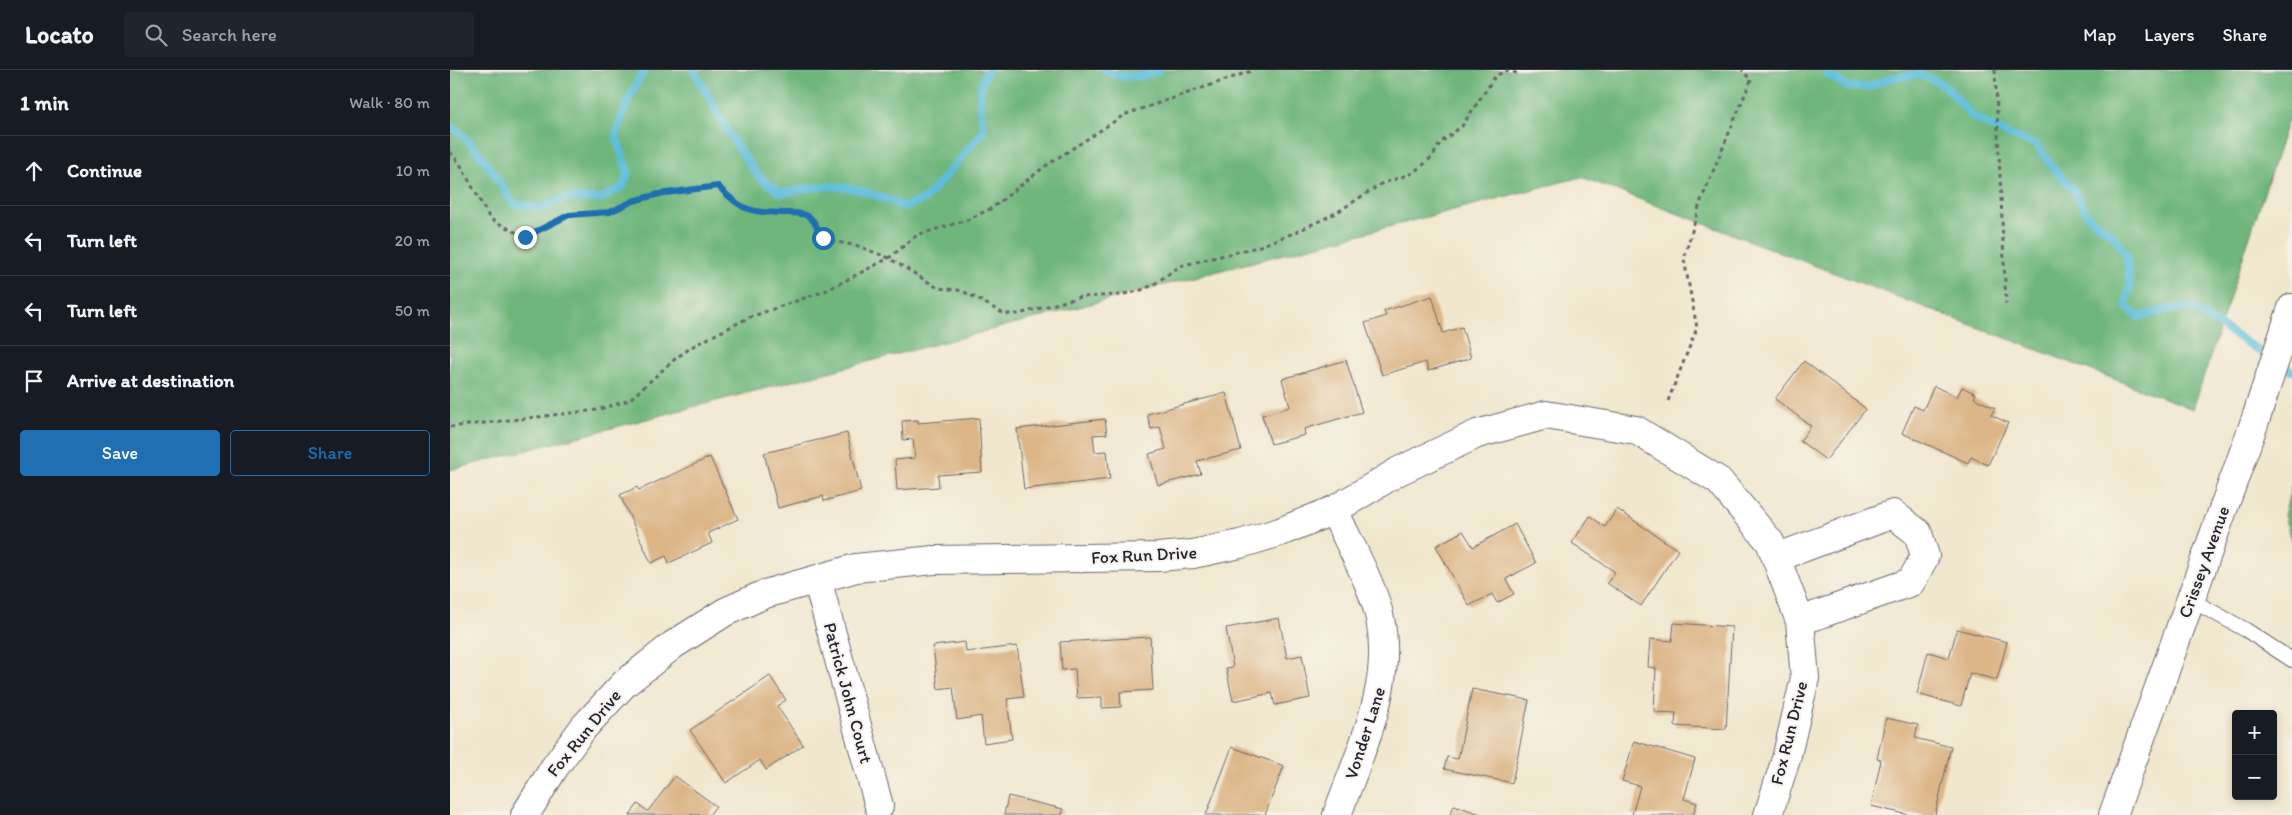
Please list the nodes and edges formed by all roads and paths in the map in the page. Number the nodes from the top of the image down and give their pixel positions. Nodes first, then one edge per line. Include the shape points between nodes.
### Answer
1 (1254, 70) edge
2 (1742, 70) edge
3 (1995, 70) edge
4 (1520, 74) dead end
5 (450, 152) edge
6 (890, 258) junction
7 (2006, 304) dead end
8 (2291, 313) edge
9 (1668, 401) dead end
10 (450, 426) edge
11 (1334, 510) junction
12 (1776, 558) junction
13 (817, 579) junction
14 (2191, 600) junction
15 (1800, 621) junction
16 (2292, 660) edge
17 (879, 806) dead end
18 (525, 815) edge
19 (1337, 815) edge
20 (1768, 815) edge
21 (2113, 815) edge

1 - 6 path via 1124,114 1044,167 992,208 967,220 917,235
2 - 9 path via 1751,80 1700,203 1684,259 1697,328
3 - 7 path
4 - 6 path via 1496,75 1462,126 1410,174 1381,184 1336,213 1294,234 1257,247 1180,266 1139,291 1080,297 1008,315 969,294 938,288
5 - 6 path via 490,219 525,237 569,215 610,212 659,194 718,186 741,207 759,212 805,215 817,224 826,240 858,246
6 - 10 path via 825,291 750,317 695,345 620,404 597,410
8 - 14 street, Crissey Avenue
11 - 12 street, Fox Run Drive via 1399,471 1477,434 1546,415 1636,430 1719,481 1770,542
11 - 13 street, Fox Run Drive via 1280,532 1193,554 934,560 856,568
11 - 19 street, Vonder Lane via 1374,598 1384,647 1383,676 1377,703
12 - 15 street, Fox Run Drive
12 - 15 street via 1893,514 1918,533 1925,556 1911,582
13 - 17 street, Patrick John Court
13 - 18 street, Fox Run Drive via 765,594 725,612 673,644 624,684 584,727
14 - 16 lane
14 - 21 street, Crissey Avenue
15 - 20 street, Fox Run Drive via 1805,678 1786,759

